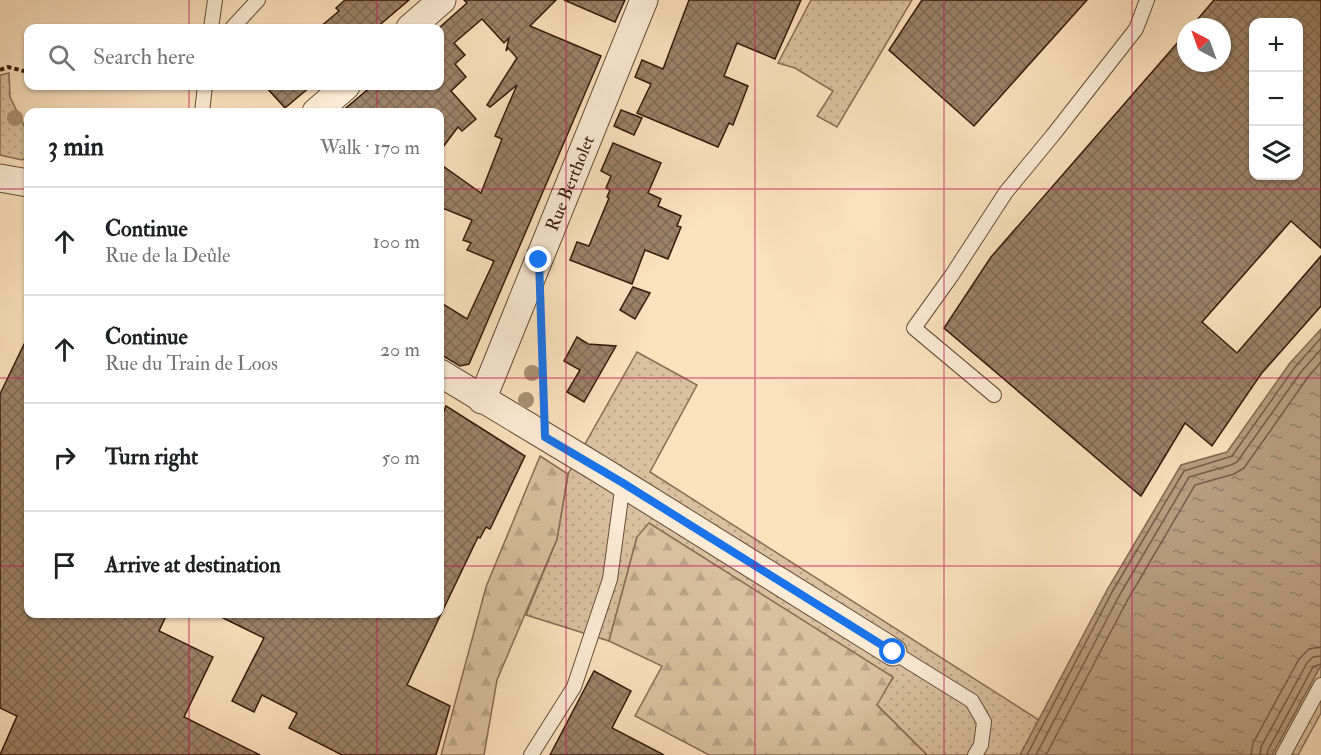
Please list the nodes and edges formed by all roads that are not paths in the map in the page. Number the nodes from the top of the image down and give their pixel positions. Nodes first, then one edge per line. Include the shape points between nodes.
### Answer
1 (214, 0) edge
2 (258, 0) edge
3 (442, 0) edge
4 (644, 0) edge
5 (1147, 0) edge
6 (212, 24) edge
7 (236, 24) edge
8 (415, 24) edge
9 (205, 90) edge
10 (341, 90) edge
11 (202, 108) edge
12 (321, 108) edge
13 (0, 178) edge
14 (24, 182) edge
15 (444, 376) edge
16 (994, 395) dead end
17 (482, 400) junction
18 (612, 476) junction
19 (893, 652) joint
20 (1321, 685) edge
21 (531, 755) edge
22 (975, 755) edge
23 (1283, 755) edge

1 - 6 lane
2 - 7 lane
3 - 8 street
4 - 17 street, Rue Bertholet
5 - 16 lane via 1136,29 1006,192 914,328
9 - 11 lane
10 - 12 street
13 - 14 street
15 - 17 street
17 - 18 street
18 - 19 street
18 - 21 lane via 610,579 574,687
19 - 22 lane via 972,701 984,722 981,745
20 - 23 lane

